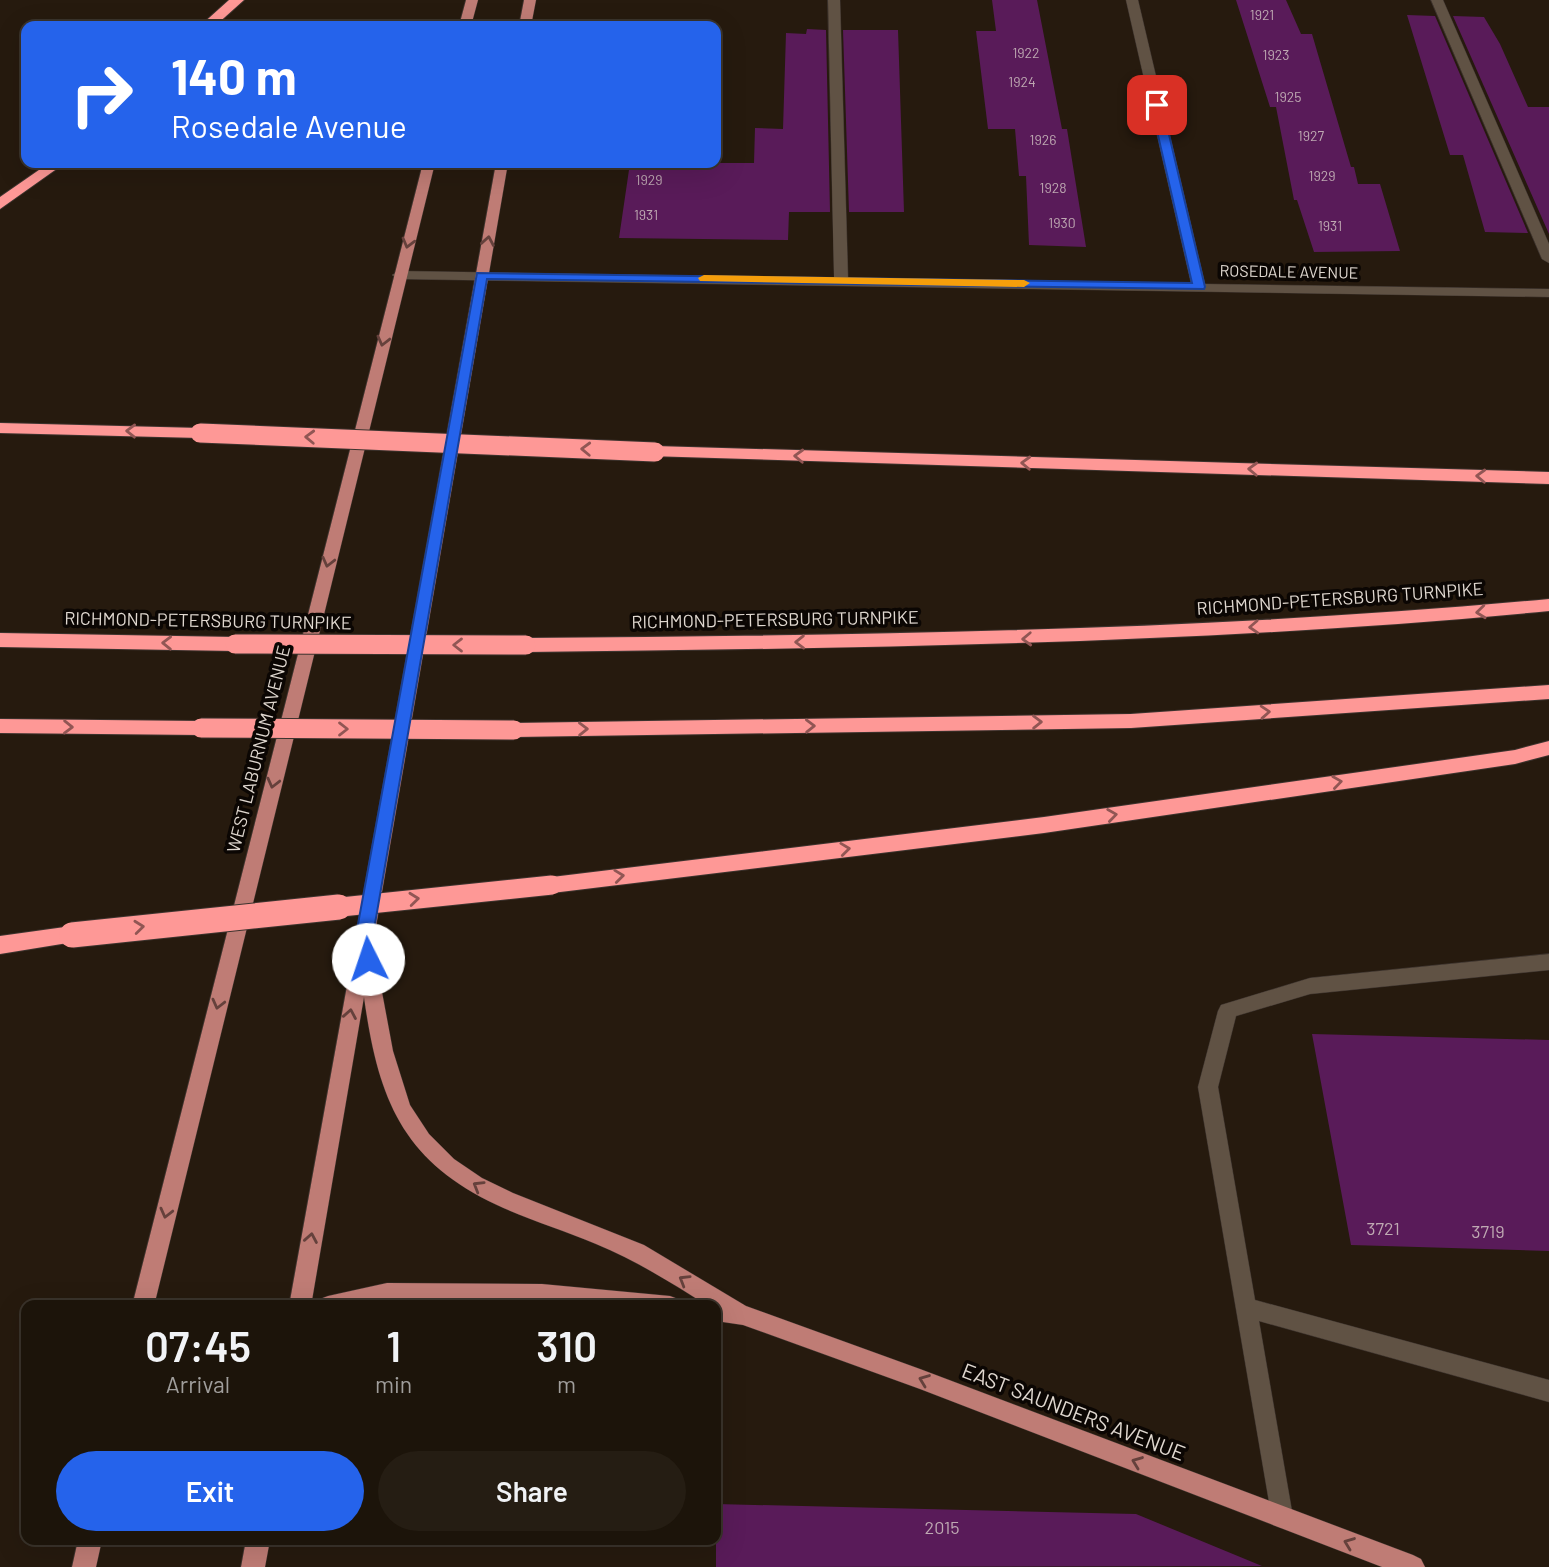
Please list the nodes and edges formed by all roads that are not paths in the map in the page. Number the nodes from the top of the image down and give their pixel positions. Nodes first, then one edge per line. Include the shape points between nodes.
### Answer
1 (237, 0) edge
2 (472, 0) edge
3 (530, 0) edge
4 (834, 0) edge
5 (1132, 0) edge
6 (1437, 0) edge
7 (213, 21) edge
8 (466, 21) edge
9 (526, 21) edge
10 (51, 168) edge
11 (428, 168) edge
12 (501, 168) edge
13 (0, 204) edge
14 (1549, 258) edge
15 (399, 275) junction
16 (482, 276) junction
17 (841, 280) junction
18 (1199, 287) junction
19 (1549, 293) edge
20 (0, 428) edge
21 (1549, 478) edge
22 (1549, 605) edge
23 (0, 640) edge
24 (1549, 692) edge
25 (0, 726) edge
26 (1549, 748) edge
27 (364, 935) junction
28 (0, 945) edge
29 (1549, 962) edge
30 (144, 1300) edge
31 (301, 1300) edge
32 (355, 1300) edge
33 (606, 1300) edge
34 (718, 1300) edge
35 (721, 1302) edge
36 (1245, 1307) junction
37 (721, 1312) edge
38 (743, 1315) junction
39 (1549, 1391) edge
40 (1281, 1517) junction
41 (89, 1545) edge
42 (257, 1545) edge
43 (84, 1567) edge
44 (253, 1567) edge
45 (1413, 1567) edge

1 - 7 highway
2 - 8 main road
3 - 9 main road
4 - 17 street
5 - 18 street
6 - 14 street
10 - 13 highway
11 -> 15 main road, WEST LABURNUM AVENUE
16 -> 12 main road
15 - 16 street, ROSEDALE AVENUE
15 -> 30 main road, WEST LABURNUM AVENUE
16 - 17 street, ROSEDALE AVENUE
16 - 27 main road
17 - 18 street, ROSEDALE AVENUE
18 - 19 street, ROSEDALE AVENUE
21 -> 20 highway, bridge
22 -> 23 highway, RICHMOND-PETERSBURG TURNPIKE, bridge via 1440,617 1030,639 526,645
25 -> 24 highway, bridge via 514,730 1131,721
28 -> 26 highway, bridge via 1044,825 1515,757
31 -> 27 main road
34 -> 27 main road via 635,1251 479,1188 447,1166 403,1112 390,1081
29 - 36 street via 1310,986 1228,1011 1208,1087
32 - 33 main road via 387,1293 542,1294
38 -> 35 main road
36 - 39 street
36 - 40 street
37 - 38 main road, EAST SAUNDERS AVENUE
40 -> 38 main road, EAST SAUNDERS AVENUE
45 -> 40 main road, EAST SAUNDERS AVENUE
41 - 43 main road
42 - 44 main road

